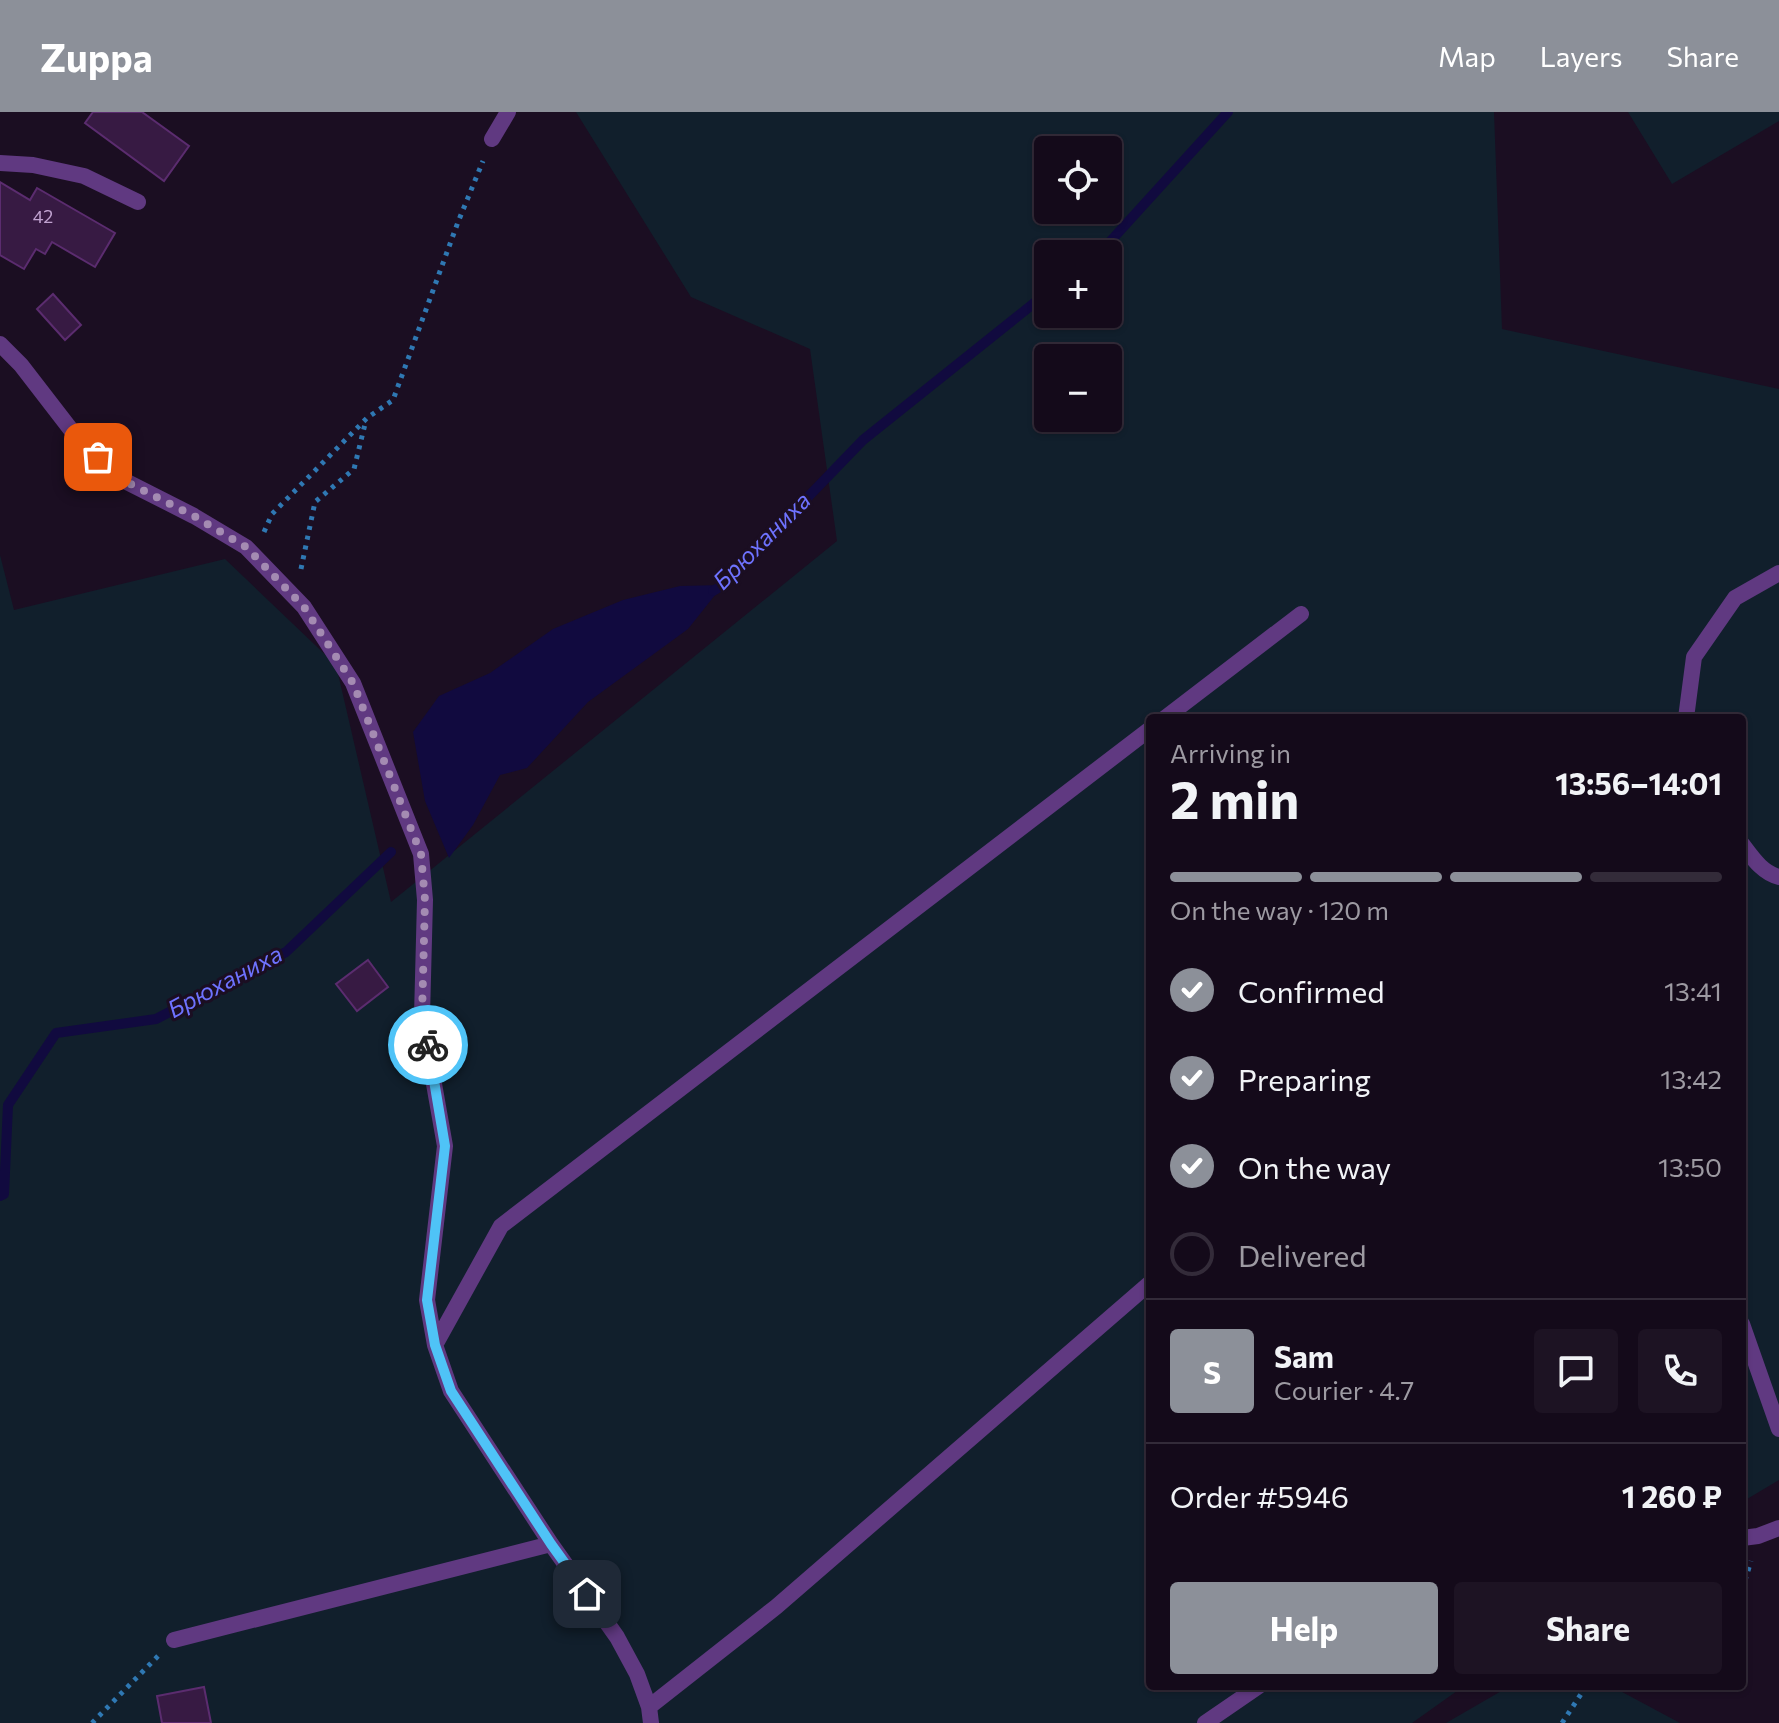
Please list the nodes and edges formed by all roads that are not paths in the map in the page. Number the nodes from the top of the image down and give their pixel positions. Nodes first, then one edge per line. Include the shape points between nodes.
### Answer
1 (508, 112) edge
2 (492, 139) road end
3 (0, 163) edge
4 (138, 202) dead end
5 (0, 344) edge
6 (1779, 573) edge
7 (1301, 614) dead end
8 (1170, 714) edge
9 (1687, 714) edge
10 (1146, 732) edge
11 (1746, 850) edge
12 (1779, 877) edge
13 (1146, 1286) edge
14 (1746, 1335) edge
15 (435, 1345) junction
16 (1779, 1429) edge
17 (1779, 1528) edge
18 (1746, 1538) edge
19 (551, 1544) junction
20 (174, 1640) road end
21 (1253, 1690) edge
22 (650, 1715) edge
23 (1205, 1723) edge

1 - 2 street
3 - 4 street via 84,176
5 - 15 street via 75,435 121,479 246,547 304,607 353,683 421,854 422,1016 445,1146 427,1300
6 - 9 street via 1735,598 1694,657
7 - 8 street
10 - 15 street via 501,1226
11 - 12 street
13 - 22 street
14 - 16 street
15 - 19 street via 451,1391
17 - 18 street
19 - 20 street
19 - 22 street via 617,1637 637,1674
21 - 23 street

